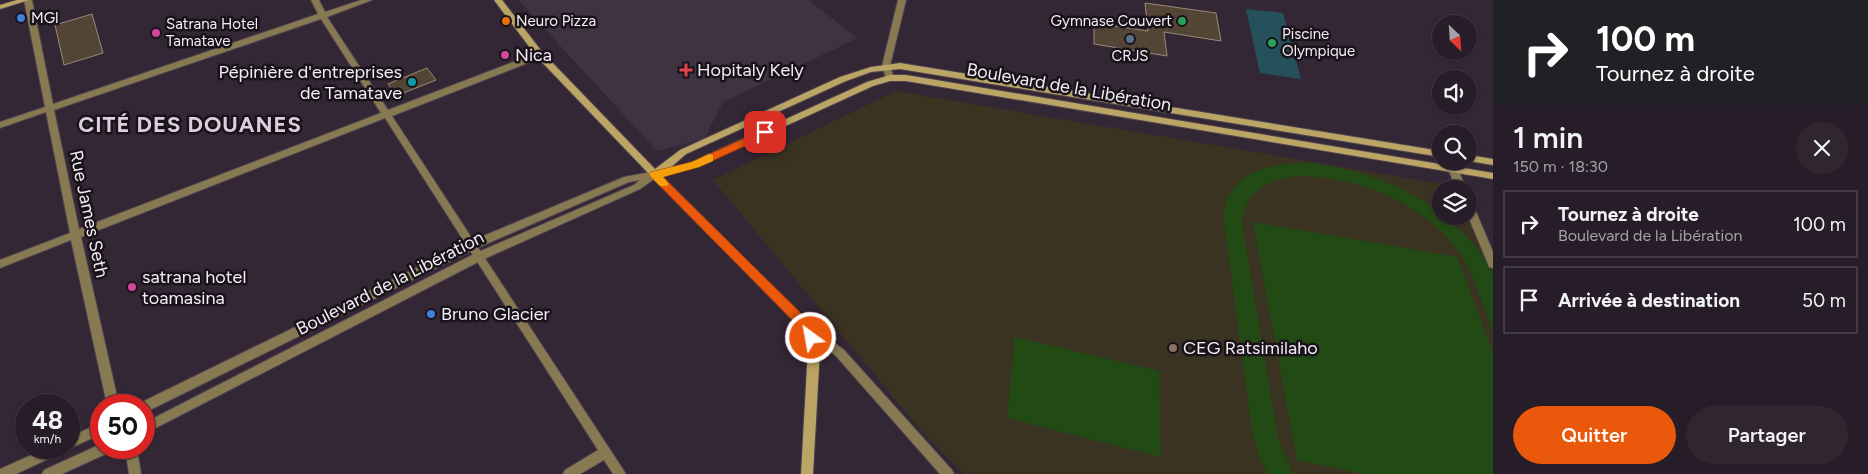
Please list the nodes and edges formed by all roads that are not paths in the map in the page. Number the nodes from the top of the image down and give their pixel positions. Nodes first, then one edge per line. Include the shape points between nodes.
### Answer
1 (27, 0) edge
2 (315, 0) edge
3 (368, 0) edge
4 (498, 0) edge
5 (902, 0) edge
6 (0, 7) edge
7 (322, 15) junction
8 (540, 55) junction
9 (886, 66) junction
10 (890, 78) junction
11 (50, 108) junction
12 (387, 113) junction
13 (0, 125) edge
14 (1432, 153) edge
15 (1477, 159) edge
16 (1432, 162) edge
17 (1493, 162) edge
18 (1471, 170) edge
19 (655, 175) junction
20 (1493, 176) edge
21 (1477, 225) edge
22 (75, 234) junction
23 (473, 245) junction
24 (480, 256) junction
25 (0, 264) edge
26 (1493, 264) edge
27 (808, 328) junction
28 (111, 394) edge
29 (155, 402) edge
30 (155, 423) edge
31 (606, 452) junction
32 (90, 455) edge
33 (35, 459) edge
34 (133, 459) edge
35 (3, 474) edge
36 (48, 474) edge
37 (135, 474) edge
38 (569, 474) edge
39 (620, 474) edge
40 (807, 474) edge
41 (948, 474) edge

1 - 6 main road
1 - 11 street, Rue James Seth
2 - 7 street
3 - 7 street
4 - 8 main road
5 - 9 street
7 - 11 street
7 - 12 street
8 - 12 street
8 - 19 main road
9 - 10 street
9 - 14 main road, Boulevard de la Libération
9 - 19 main road, Boulevard de la Libération via 844,79 683,152
10 - 16 main road, Boulevard de la Libération
10 - 19 main road, Boulevard de la Libération via 870,84 695,164
11 - 13 street
11 - 22 street, Rue James Seth
12 - 22 street
12 - 23 street
15 - 17 main road
18 - 20 main road, Boulevard de la Libération
19 - 23 street, Boulevard de la Libération via 627,179
19 - 24 street, Boulevard de la Libération via 637,187
19 - 27 main road
21 - 26 street
22 - 25 street
22 - 28 street, Rue James Seth
23 - 24 street
23 - 29 street, Boulevard de la Libération
24 - 30 street, Boulevard de la Libération
24 - 31 street
27 - 40 main road via 814,349
27 - 41 street via 840,353
31 - 38 street
31 - 39 street
32 - 36 street
33 - 35 street
34 - 37 street

